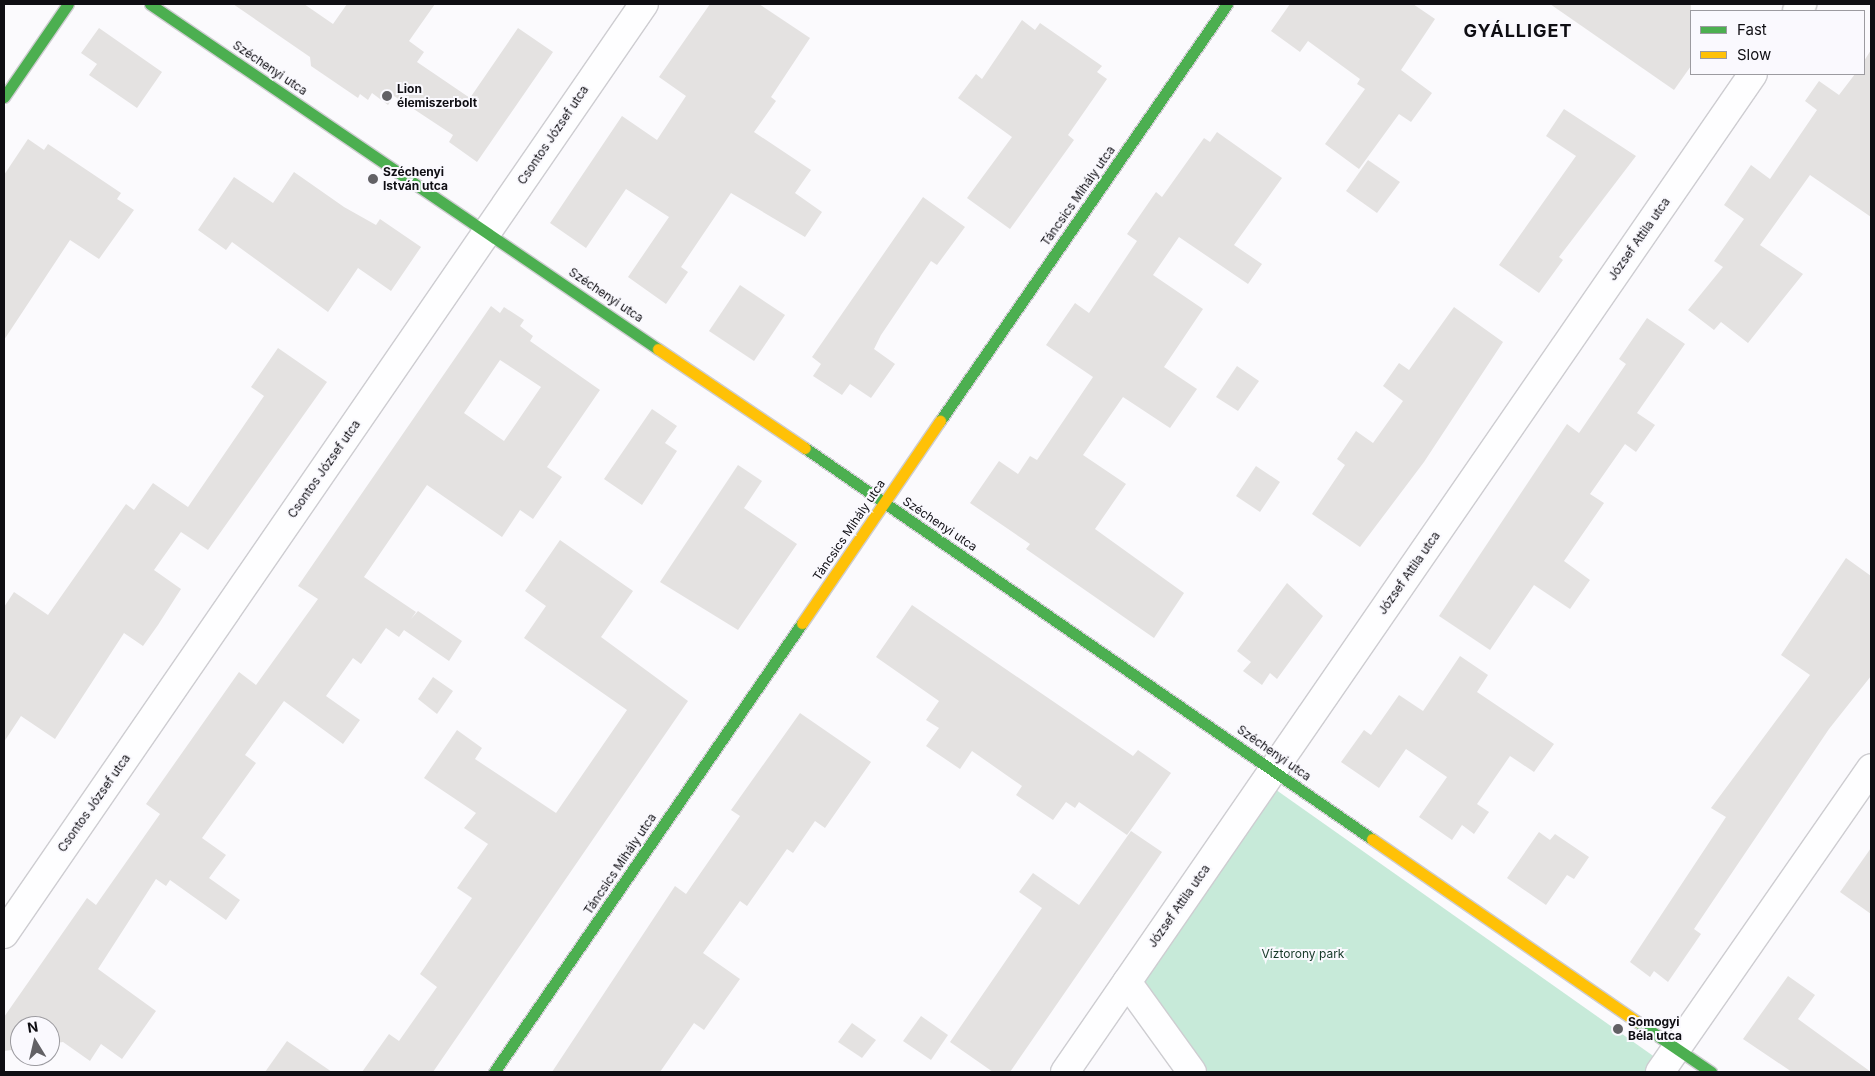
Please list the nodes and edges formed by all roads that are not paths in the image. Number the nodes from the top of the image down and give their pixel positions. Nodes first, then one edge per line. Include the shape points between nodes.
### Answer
1 (68, 4) edge
2 (150, 4) edge
3 (644, 4) edge
4 (1227, 4) edge
5 (1753, 75) edge
6 (4, 97) edge
7 (488, 232) junction
8 (884, 502) junction
9 (1871, 768) edge
10 (1273, 769) junction
11 (4, 934) edge
12 (1127, 982) junction
13 (1678, 1049) junction
14 (494, 1072) edge
15 (1065, 1072) edge
16 (1192, 1072) edge
17 (1660, 1072) edge
18 (1711, 1072) edge

1 - 6 street
2 - 7 street, Széchenyi utca
3 - 7 street, Csontos József utca
4 - 8 street, Táncsics Mihály utca
5 - 10 street, József Attila utca
7 - 8 street, Széchenyi utca
7 - 11 street, Csontos József utca
8 - 10 street, Széchenyi utca
8 - 14 street, Táncsics Mihály utca
9 - 13 street
10 - 12 street, József Attila utca
10 - 13 street, Széchenyi utca
12 - 15 street, József Attila utca
12 - 16 street
13 - 17 street
13 - 18 street, Széchenyi utca

